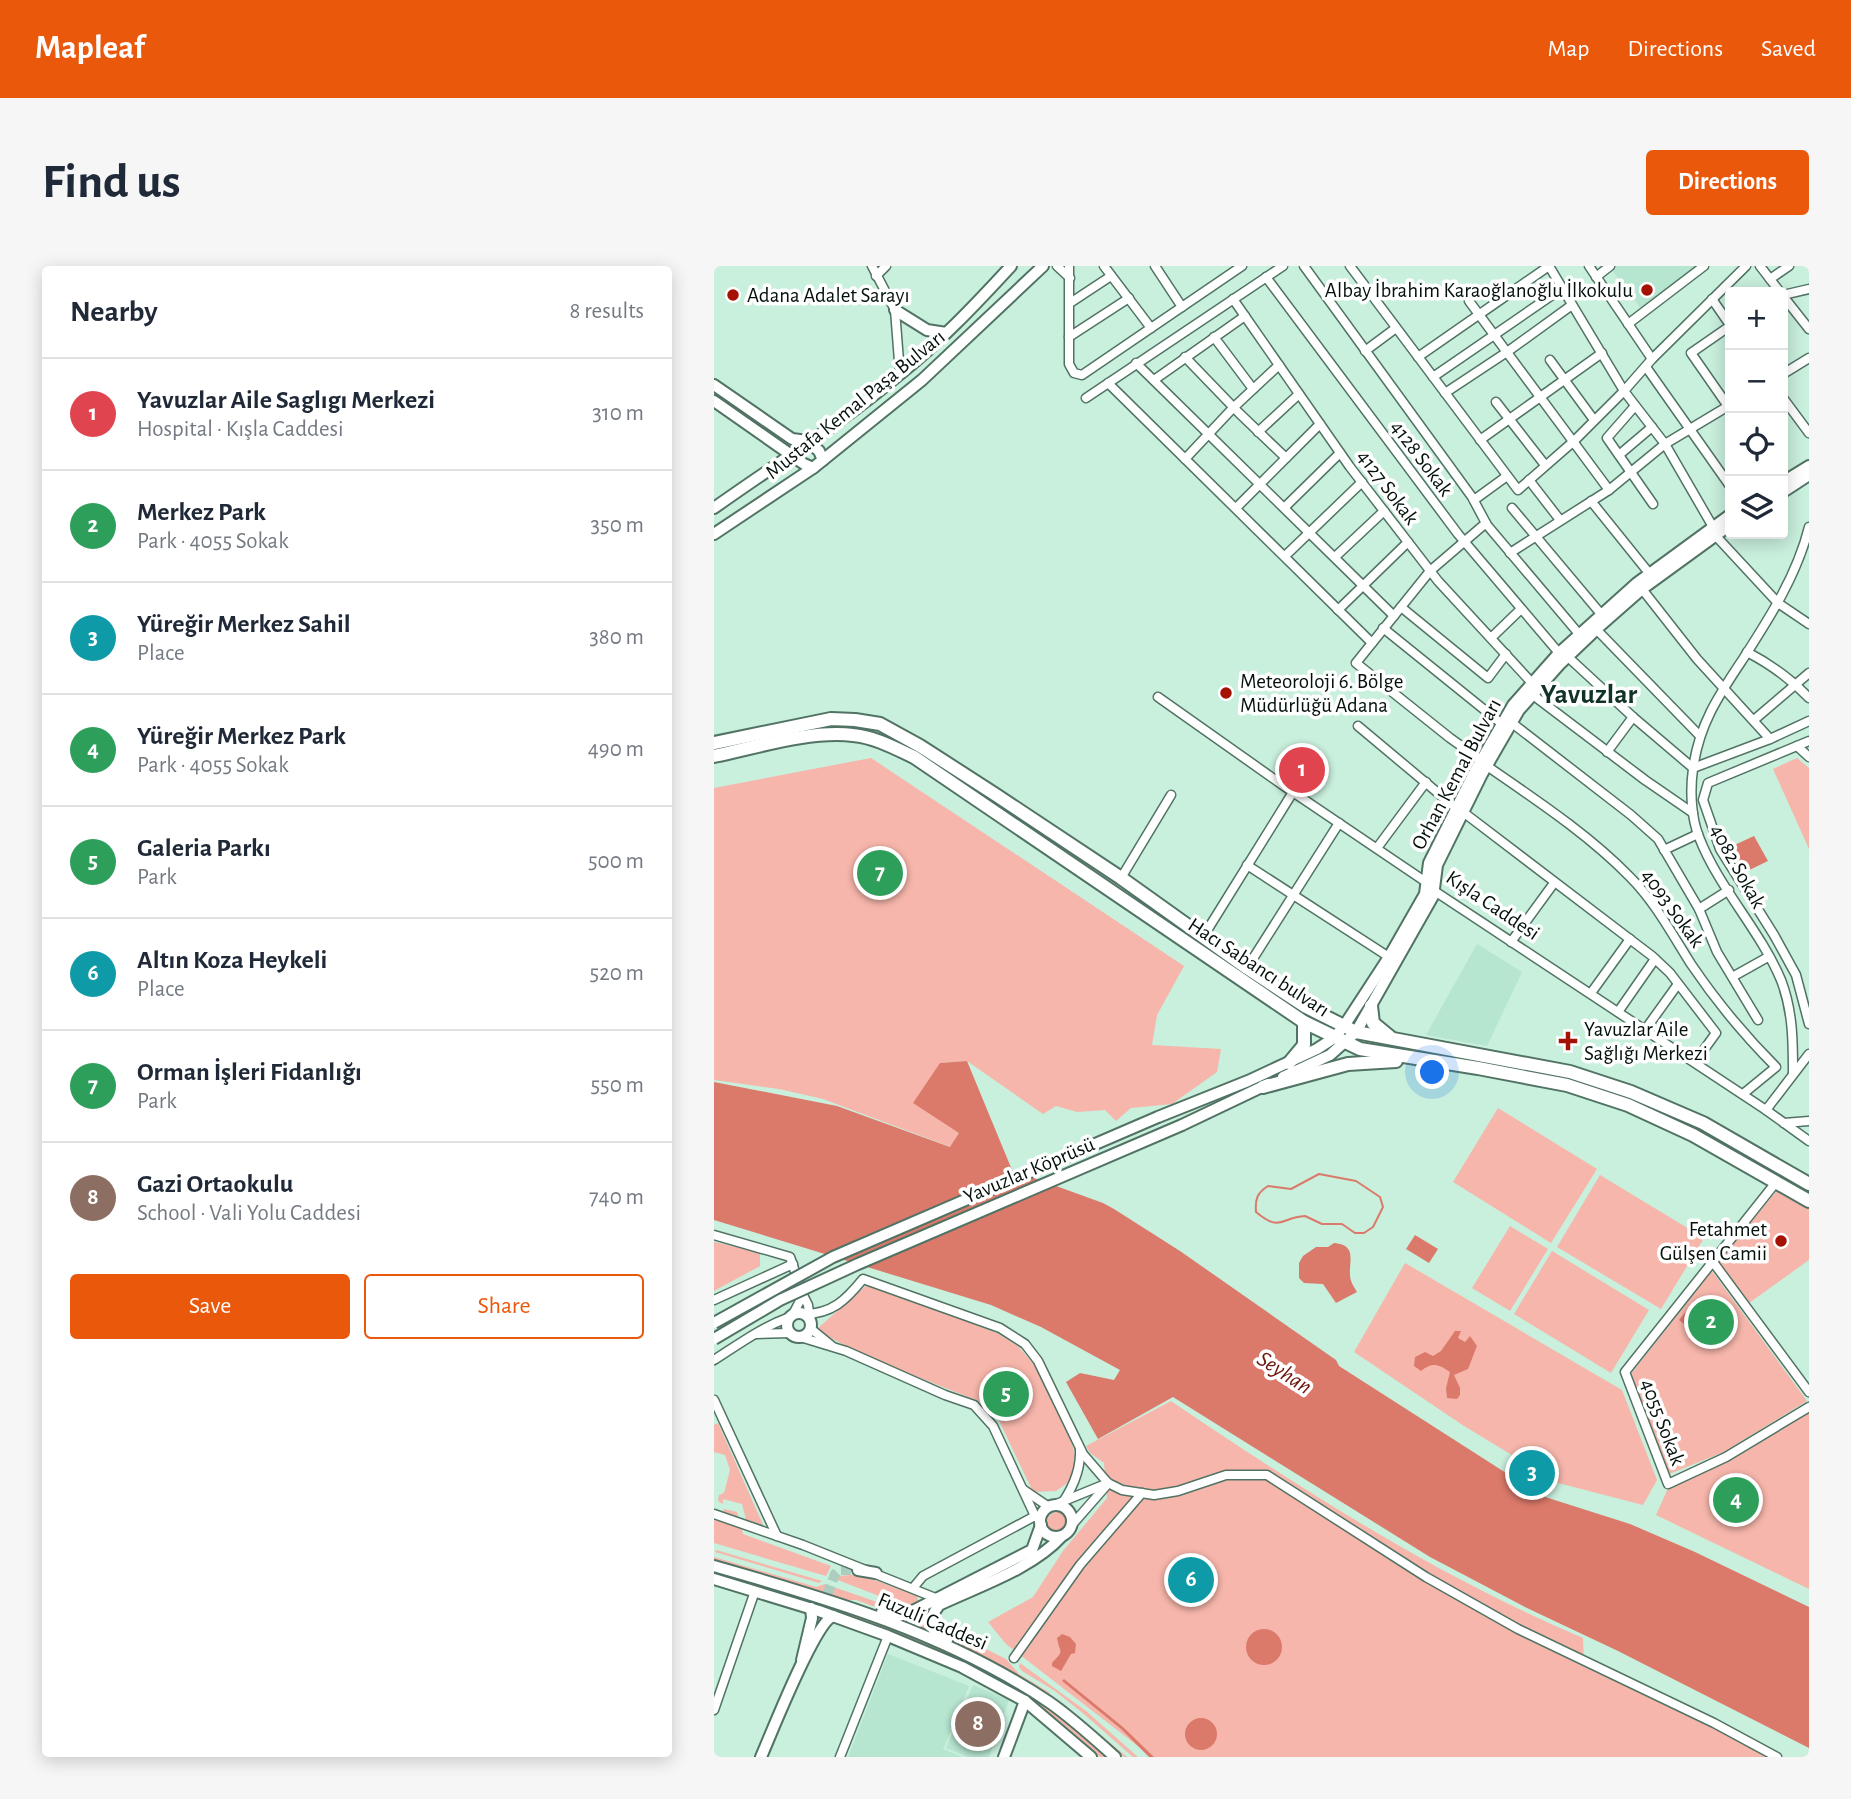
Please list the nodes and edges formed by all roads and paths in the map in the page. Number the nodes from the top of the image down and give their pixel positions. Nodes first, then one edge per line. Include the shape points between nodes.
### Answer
1 (872, 266) edge
2 (886, 266) edge
3 (1011, 266) edge
4 (1043, 266) edge
5 (1057, 266) edge
6 (1069, 266) edge
7 (1104, 266) edge
8 (1155, 266) edge
9 (1242, 266) edge
10 (1283, 266) edge
11 (1304, 266) edge
12 (1350, 266) edge
13 (1549, 266) edge
14 (1589, 266) edge
15 (1610, 266) edge
16 (1704, 266) edge
17 (1746, 266) edge
18 (1760, 266) edge
19 (1789, 266) edge
20 (1228, 270) edge
21 (876, 276) junction
22 (1111, 276) junction
23 (1266, 277) junction
24 (1596, 277) junction
25 (1070, 278) junction
26 (1770, 279) junction
27 (1776, 287) edge
28 (1562, 289) junction
29 (1809, 289) edge
30 (1788, 293) edge
31 (1129, 298) junction
32 (1233, 299) junction
33 (1712, 299) junction
34 (1469, 302) dead end
35 (1788, 302) edge
36 (1070, 303) junction
37 (1573, 305) junction
38 (1182, 307) junction
39 (895, 310) junction
40 (1245, 316) junction
41 (1479, 316) junction
42 (1725, 318) edge
43 (1628, 324) junction
44 (1151, 328) junction
45 (1396, 328) junction
46 (1725, 329) edge
47 (1809, 329) edge
48 (946, 333) junction
49 (1495, 336) junction
50 (1069, 337) junction
51 (1214, 337) junction
52 (1365, 351) junction
53 (1507, 352) junction
54 (1602, 353) junction
55 (1185, 357) junction
56 (1418, 357) junction
57 (1809, 358) edge
58 (1550, 360) dead end
59 (1136, 363) junction
60 (1649, 363) junction
61 (1279, 365) junction
62 (1788, 371) edge
63 (900, 374) junction
64 (1433, 377) junction
65 (1154, 380) junction
66 (1565, 381) junction
67 (1108, 383) junction
68 (714, 385) edge
69 (1253, 389) junction
70 (1624, 391) junction
71 (1445, 393) junction
72 (1299, 394) junction
73 (1086, 398) dead end
74 (1540, 400) junction
75 (714, 401) edge
76 (1725, 401) edge
77 (1496, 402) dead end
78 (1788, 404) edge
79 (1635, 406) junction
80 (1233, 408) junction
81 (1725, 409) edge
82 (1510, 419) junction
83 (1594, 420) junction
84 (1320, 424) junction
85 (1652, 428) junction
86 (1691, 429) junction
87 (1258, 432) junction
88 (1209, 433) junction
89 (1809, 433) edge
90 (1480, 440) junction
91 (808, 441) junction
92 (1574, 442) junction
93 (1665, 444) junction
94 (791, 453) junction
95 (1340, 453) junction
96 (1619, 455) junction
97 (1286, 458) junction
98 (1185, 459) junction
99 (823, 460) junction
100 (1545, 465) junction
101 (1809, 466) edge
102 (813, 468) junction
103 (1631, 472) junction
104 (1809, 475) edge
105 (1507, 476) junction
106 (1725, 479) edge
107 (1529, 480) junction
108 (1788, 480) edge
109 (1788, 481) edge
110 (1362, 482) junction
111 (1260, 483) junction
112 (1609, 490) junction
113 (1474, 500) junction
114 (1591, 501) junction
115 (1653, 504) dead end
116 (1285, 507) junction
117 (714, 508) edge
118 (1236, 508) junction
119 (1512, 508) dead end
120 (1384, 510) junction
121 (1560, 520) junction
122 (1725, 520) edge
123 (1486, 523) junction
124 (1725, 526) edge
125 (1809, 527) edge
126 (1714, 531) junction
127 (1309, 532) junction
128 (714, 534) edge
129 (1536, 536) junction
130 (1463, 541) junction
131 (1408, 542) junction
132 (1510, 553) junction
133 (1806, 553) edge
134 (1284, 556) junction
135 (1335, 557) junction
136 (1430, 571) junction
137 (1649, 573) junction
138 (1363, 585) junction
139 (1642, 589) junction
140 (1778, 603) junction
141 (1401, 607) junction
142 (1521, 609) junction
143 (1338, 610) junction
144 (1601, 614) junction
145 (1394, 616) junction
146 (1807, 619) edge
147 (1384, 628) junction
148 (1596, 629) junction
149 (1579, 635) junction
150 (1491, 638) junction
151 (1372, 643) junction
152 (1747, 652) junction
153 (1506, 654) junction
154 (1563, 655) junction
155 (1809, 673) edge
156 (1796, 684) junction
157 (1532, 689) junction
158 (1723, 689) junction
159 (1158, 697) dead end
160 (1809, 698) edge
161 (1633, 717) junction
162 (1754, 720) junction
163 (1809, 721) edge
164 (1507, 724) junction
165 (1358, 726) dead end
166 (1700, 736) junction
167 (1770, 739) junction
168 (1809, 741) edge
169 (714, 743) edge
170 (1797, 746) junction
171 (1607, 752) junction
172 (714, 756) edge
173 (1809, 757) edge
174 (1484, 763) junction
175 (1693, 768) junction
176 (1426, 782) junction
177 (1293, 792) junction
178 (1171, 795) dead end
179 (1460, 810) junction
180 (1693, 813) junction
181 (1339, 823) junction
182 (1698, 834) junction
183 (1377, 848) junction
184 (1664, 850) junction
185 (1247, 865) junction
186 (1121, 878) junction
187 (1554, 883) junction
188 (1430, 886) junction
189 (1729, 890) junction
190 (1293, 896) junction
191 (1699, 909) junction
192 (1203, 937) junction
193 (1630, 939) junction
194 (1511, 942) junction
195 (1389, 957) junction
196 (1768, 957) junction
197 (1655, 958) junction
198 (1247, 968) junction
199 (1734, 976) junction
200 (1678, 984) junction
201 (1591, 993) junction
202 (1371, 1006) junction
203 (1618, 1012) junction
204 (1758, 1020) dead end
205 (1304, 1022) junction
206 (1809, 1024) edge
207 (1350, 1029) junction
208 (1645, 1030) junction
209 (1394, 1039) junction
210 (1339, 1041) junction
211 (1809, 1054) edge
212 (1421, 1060) junction
213 (1695, 1062) junction
214 (1289, 1063) junction
215 (1793, 1074) junction
216 (1263, 1087) junction
217 (1743, 1094) junction
218 (1766, 1110) junction
219 (1809, 1121) edge
220 (1784, 1122) junction
221 (1809, 1141) edge
222 (1777, 1181) junction
223 (1809, 1184) edge
224 (1809, 1200) edge
225 (714, 1235) edge
226 (1713, 1262) junction
227 (793, 1264) junction
228 (803, 1294) junction
229 (714, 1300) edge
230 (803, 1318) junction
231 (714, 1322) edge
232 (756, 1334) junction
233 (793, 1335) junction
234 (714, 1339) edge
235 (834, 1347) junction
236 (714, 1360) edge
237 (1809, 1392) edge
238 (714, 1400) edge
239 (1809, 1407) edge
240 (1080, 1446) junction
241 (1108, 1483) junction
242 (1021, 1488) junction
243 (1142, 1493) junction
244 (1055, 1505) junction
245 (714, 1514) edge
246 (1039, 1521) junction
247 (1071, 1526) junction
248 (777, 1536) junction
249 (1062, 1536) junction
250 (714, 1566) edge
251 (858, 1570) tunnel mouth
252 (876, 1573) junction
253 (714, 1579) edge
254 (913, 1588) junction
255 (755, 1591) junction
256 (938, 1599) junction
257 (846, 1605) junction
258 (811, 1608) junction
259 (833, 1616) junction
260 (888, 1636) junction
261 (808, 1646) tunnel mouth
262 (966, 1654) junction
263 (1014, 1658) dead end
264 (801, 1663) junction
265 (1025, 1701) junction
266 (714, 1710) edge
267 (761, 1757) edge
268 (840, 1757) edge
269 (1004, 1757) edge
270 (1091, 1757) edge
271 (1115, 1757) edge
272 (1777, 1757) edge

1 - 21 street
2 - 21 street
3 - 48 main road, Mustafa Kemal Paşa Bulvarı
4 - 99 main road, Mustafa Kemal Paşa Bulvarı via 922,380
5 - 25 street
6 - 25 street
7 - 22 street
8 - 38 street
9 - 20 street
10 - 23 street
11 - 52 street
12 - 45 street
13 - 28 street
13 - 41 street
14 - 24 street
15 - 24 street
16 - 43 street
17 - 33 street
18 - 26 street
19 - 26 street
20 - 38 street
21 - 39 street
22 - 31 street
22 - 36 street
23 - 32 street
23 - 130 street, 4128 Sokak
24 - 43 street
25 - 36 street
26 - 27 street
28 - 37 street
28 - 49 street
29 - 30 street
31 - 44 street
31 - 50 street
32 - 40 street, 4127 Sokak
32 - 59 street
33 - 42 street
33 - 60 street
34 - 41 street
35 - 47 street
36 - 50 street
37 - 53 street
37 - 54 street
38 - 44 street
39 - 48 main road via 927,330
39 - 63 street
40 - 51 street
40 - 61 street, 4127 Sokak
41 - 49 street
41 - 56 street
43 - 60 street
44 - 50 street via 1082,374 1074,373 1069,364
45 - 52 street
45 - 56 street
46 - 76 street via 1691,353
48 - 63 main road, Mustafa Kemal Paşa Bulvarı
49 - 53 street
49 - 64 street
51 - 55 street
51 - 69 street
52 - 113 street
53 - 71 street
53 - 74 street
54 - 66 street
54 - 70 street
55 - 65 street
55 - 80 street
56 - 64 street
57 - 62 street
58 - 66 street
59 - 65 street
59 - 67 street
60 - 70 street
60 - 86 street
61 - 69 street
61 - 72 street, 4127 Sokak
63 - 91 main road, Mustafa Kemal Paşa Bulvarı
64 - 71 street
65 - 88 street
66 - 74 street
66 - 83 street
67 - 73 street
67 - 98 street
68 - 91 main road via 792,439
69 - 80 street
70 - 79 street
70 - 83 street
71 - 90 street
72 - 84 street, 4127 Sokak
72 - 87 street
74 - 82 street
74 - 92 street
75 - 94 main road
77 - 82 street
78 - 89 street
79 - 85 street
79 - 96 street via 1607,438
80 - 87 street
80 - 88 street
81 - 86 street
82 - 90 street
82 - 100 street
83 - 92 street
84 - 95 street, 4127 Sokak
84 - 97 street
85 - 93 street
85 - 96 street
86 - 93 street
86 - 106 street
87 - 97 street
88 - 98 street
88 - 111 street
90 - 105 street
91 - 94 main road, Mustafa Kemal Paşa Bulvarı
91 - 99 main road
92 - 100 street
92 - 112 street
93 - 103 street
93 - 126 street
94 - 102 main road
94 - 117 main road, Mustafa Kemal Paşa Bulvarı
95 - 110 street, 4127 Sokak
95 - 116 street
96 - 103 street
97 - 111 street
98 - 118 street
99 - 102 main road, Mustafa Kemal Paşa Bulvarı
100 - 107 street
101 - 108 main road
102 - 128 main road, Mustafa Kemal Paşa Bulvarı
103 - 112 street
103 - 115 street
104 - 109 main road
105 - 107 street via 1518,490
105 - 113 street
107 - 121 street
110 - 120 street, 4127 Sokak
110 - 127 street
111 - 116 street
111 - 118 street
112 - 114 street
113 - 123 street
114 - 121 street
114 - 137 street
116 - 127 street
118 - 134 street
119 - 129 street
120 - 131 street, 4127 Sokak
120 - 135 street
121 - 129 street
122 - 126 main road, Orhan Kemal Bulvarı
123 - 130 street
123 - 132 street
124 - 126 main road, Orhan Kemal Bulvarı
125 - 133 street, 4082 Sokak
126 - 137 main road, Orhan Kemal Bulvarı
126 - 139 main road, Orhan Kemal Bulvarı
126 - 140 street
127 - 134 street
127 - 135 street
129 - 132 street
129 - 144 street
130 - 136 street
130 - 142 street, 4128 Sokak
131 - 136 street, 4127 Sokak
131 - 138 street
132 - 149 street
133 - 140 street, 4082 Sokak
134 - 143 street
135 - 138 street
136 - 141 street
136 - 150 street, 4127 Sokak
137 - 144 main road, Orhan Kemal Bulvarı
138 - 143 street
138 - 145 street
139 - 148 main road, Orhan Kemal Bulvarı
139 - 158 street
140 - 146 street
140 - 152 street, 4082 Sokak
141 - 145 street
141 - 153 street via 1488,678
142 - 150 street
142 - 154 street, 4128 Sokak
143 - 151 street
144 - 149 main road, Orhan Kemal Bulvarı
145 - 147 street
147 - 151 street
147 - 164 street
148 - 154 main road, Orhan Kemal Bulvarı
148 - 166 street
149 - 154 main road, Orhan Kemal Bulvarı
150 - 153 street, 4127 Sokak
151 - 174 street via 1356,663
152 - 156 street
152 - 158 street, 4082 Sokak
153 - 157 street, 4127 Sokak
154 - 157 main road, Orhan Kemal Bulvarı
154 - 161 street, 4128 Sokak
155 - 156 street
156 - 160 street
156 - 162 street
157 - 164 main road, Orhan Kemal Bulvarı
157 - 171 street, 4127 Sokak
158 - 162 street
158 - 166 street, 4082 Sokak
159 - 177 street, Kışla Caddesi
161 - 171 street
161 - 175 street, 4128 Sokak
162 - 167 street
163 - 167 street
164 - 174 main road, Orhan Kemal Bulvarı
164 - 184 street via 1631,815
165 - 176 street
166 - 175 street, 4082 Sokak
167 - 175 street
168 - 170 street
169 - 186 main road, Hacı Sabancı bulvarı via 831,719 880,724
170 - 173 street
170 - 206 street via 1708,783 1703,800 1720,849 1796,975
171 - 180 street, 4127 Sokak
172 - 205 main road, Hacı Sabancı bulvarı via 828,734 867,738 914,757
174 - 179 main road, Orhan Kemal Bulvarı
174 - 217 street, 4093 Sokak via 1631,877 1731,1020 1776,1067
175 - 180 street, 4082 Sokak
176 - 179 street
176 - 183 street
177 - 181 street, Kışla Caddesi
177 - 185 street
178 - 186 street
179 - 187 street
179 - 188 main road, Orhan Kemal Bulvarı
180 - 182 street, 4082 Sokak
181 - 183 street, Kışla Caddesi
181 - 190 street
182 - 184 street
182 - 189 street, 4082 Sokak
183 - 188 street, Kışla Caddesi
184 - 191 street
185 - 190 street
185 - 192 street
186 - 192 main road, Hacı Sabancı bulvarı
187 - 193 street
187 - 194 street
188 - 194 street, Kışla Caddesi
188 - 195 main road, Orhan Kemal Bulvarı
188 - 202 main road, Orhan Kemal Bulvarı via 1433,896
189 - 191 street
189 - 196 street, 4082 Sokak
190 - 195 street
190 - 198 street
191 - 199 street via 1717,952
192 - 198 main road, Hacı Sabancı bulvarı
193 - 197 street
193 - 201 street
194 - 201 street, Kışla Caddesi
195 - 207 main road, Orhan Kemal Bulvarı
196 - 199 street
196 - 215 street, 4082 Sokak via 1790,1006
197 - 200 street
197 - 203 street
198 - 207 main road, Hacı Sabancı bulvarı
199 - 204 street
200 - 208 street
200 - 213 street via 1716,1033
201 - 203 street, Kışla Caddesi
202 - 207 main road, Orhan Kemal Bulvarı
202 - 209 main road via 1373,1023
203 - 208 street, Kışla Caddesi
205 - 210 main road, Hacı Sabancı bulvarı
205 - 214 main road via 1304,1045
207 - 209 main road, Hacı Sabancı bulvarı
207 - 210 main road, Orhan Kemal Bulvarı
208 - 213 street, Kışla Caddesi
209 - 223 main road, Hacı Sabancı bulvarı via 1570,1072 1631,1092 1703,1123
210 - 212 main road, Hacı Sabancı bulvarı
210 - 214 main road, Yavuzlar Köprüsü
210 - 216 main road, Yavuzlar Köprüsü via 1330,1055
211 - 215 street
212 - 216 main road via 1348,1064
212 - 222 main road, Hacı Sabancı bulvarı via 1567,1085 1616,1101 1693,1135
213 - 217 street, Kışla Caddesi
214 - 231 main road, Yavuzlar Köprüsü, bridge via 833,1257
215 - 218 street
216 - 234 main road, Yavuzlar Köprüsü, bridge via 858,1264 780,1300
217 - 218 street, Kışla Caddesi
218 - 220 street, Kışla Caddesi
219 - 220 street
220 - 221 street, Kışla Caddesi
222 - 224 main road, Hacı Sabancı bulvarı
222 - 226 street, 4055 Sokak
225 - 227 street via 790,1257
226 - 237 street
226 - 239 street, 4055 Sokak via 1625,1372 1668,1484 1726,1457
227 - 228 street
227 - 229 street
228 - 230 street
228 - 230 street
230 - 232 street via 763,1327
230 - 233 main road via 805,1335
230 - 233 main road via 787,1325
230 - 235 street
230 - 240 street via 844,1302 863,1279 1000,1328 1025,1344 1038,1361
232 - 233 street
232 - 236 street
233 - 235 street
235 - 242 street via 974,1405 993,1426
238 - 248 street
240 - 241 street
240 - 244 street via 1072,1489
241 - 243 street
241 - 244 street
241 - 247 street
242 - 244 street
242 - 246 street
243 - 263 street via 1078,1568
243 - 272 street via 1178,1491 1226,1475 1266,1475 1426,1577 1518,1629
244 - 246 main road
244 - 247 main road via 1068,1511
245 - 248 street
246 - 249 main road via 1046,1534
246 - 254 street via 923,1576
246 - 256 main road via 1032,1550
247 - 249 main road
248 - 252 street
249 - 262 main road via 1032,1561 939,1605 930,1623 937,1636
250 - 257 main road, Fuzuli Caddesi
251 - 252 main road
252 - 254 street
253 - 255 main road, Fuzuli Caddesi
254 - 256 street
255 - 258 main road, Fuzuli Caddesi
255 - 266 street
256 - 257 main road via 895,1617 858,1603
257 - 262 main road, Fuzuli Caddesi
258 - 259 main road, Fuzuli Caddesi
258 - 264 main road
259 - 260 main road, Fuzuli Caddesi
259 - 264 main road via 824,1621
260 - 265 main road, Fuzuli Caddesi via 962,1667
260 - 268 street
261 - 264 main road
262 - 271 main road, Fuzuli Caddesi via 1050,1703
264 - 267 main road
265 - 269 main road
265 - 270 main road, Fuzuli Caddesi

